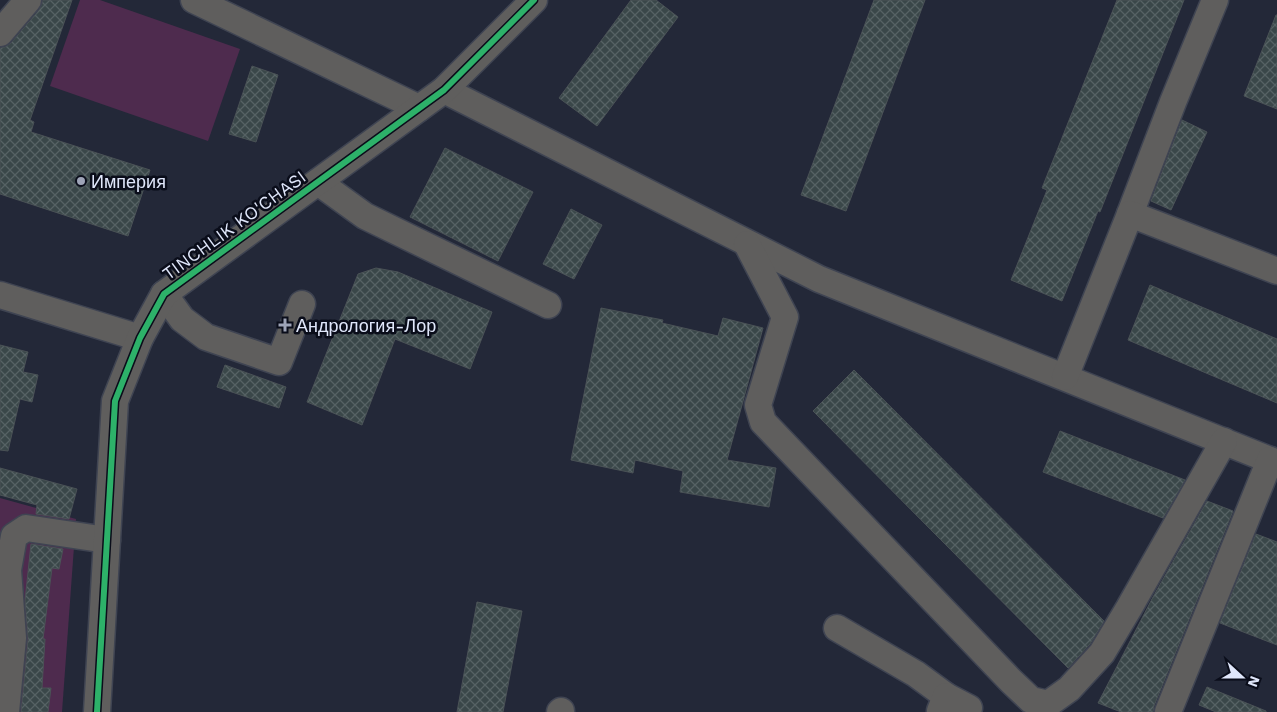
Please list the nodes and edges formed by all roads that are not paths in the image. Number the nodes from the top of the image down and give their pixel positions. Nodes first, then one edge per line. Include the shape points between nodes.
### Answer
1 (28, 0) edge
2 (194, 0) edge
3 (534, 0) edge
4 (1215, 0) edge
5 (0, 33) edge
6 (444, 90) junction
7 (419, 108) junction
8 (318, 182) junction
9 (1130, 214) junction
10 (747, 244) junction
11 (1277, 271) edge
12 (164, 294) junction
13 (0, 295) edge
14 (302, 304) dead end
15 (548, 305) dead end
16 (140, 338) junction
17 (1065, 377) junction
18 (1224, 441) junction
19 (1274, 462) edge
20 (0, 520) edge
21 (26, 528) junction
22 (106, 540) junction
23 (837, 628) dead end
24 (943, 704) edge
25 (972, 711) edge
26 (6, 712) edge
27 (97, 712) edge
28 (1168, 712) edge

1 - 5 street
2 - 7 street
3 - 6 street, TINCHLIK KO'CHASI
4 - 9 street
6 - 7 street, TINCHLIK KO'CHASI
6 - 10 street
7 - 8 street, TINCHLIK KO'CHASI
8 - 12 street, TINCHLIK KO'CHASI
8 - 15 street via 365,216
9 - 11 street
9 - 17 street
10 - 17 street via 819,279
10 - 18 street via 785,317 758,405 763,422 1031,700 1048,704 1069,689 1102,653
12 - 14 street via 182,318 206,337 279,362
12 - 16 street, TINCHLIK KO'CHASI
13 - 16 street
16 - 22 street, TINCHLIK KO'CHASI via 115,401
17 - 18 street
18 - 19 street
19 - 28 street
20 - 21 street
21 - 22 street
21 - 26 street via 14,536 8,570 13,638
22 - 27 street, TINCHLIK KO'CHASI
23 - 24 street via 916,674
24 - 25 street

